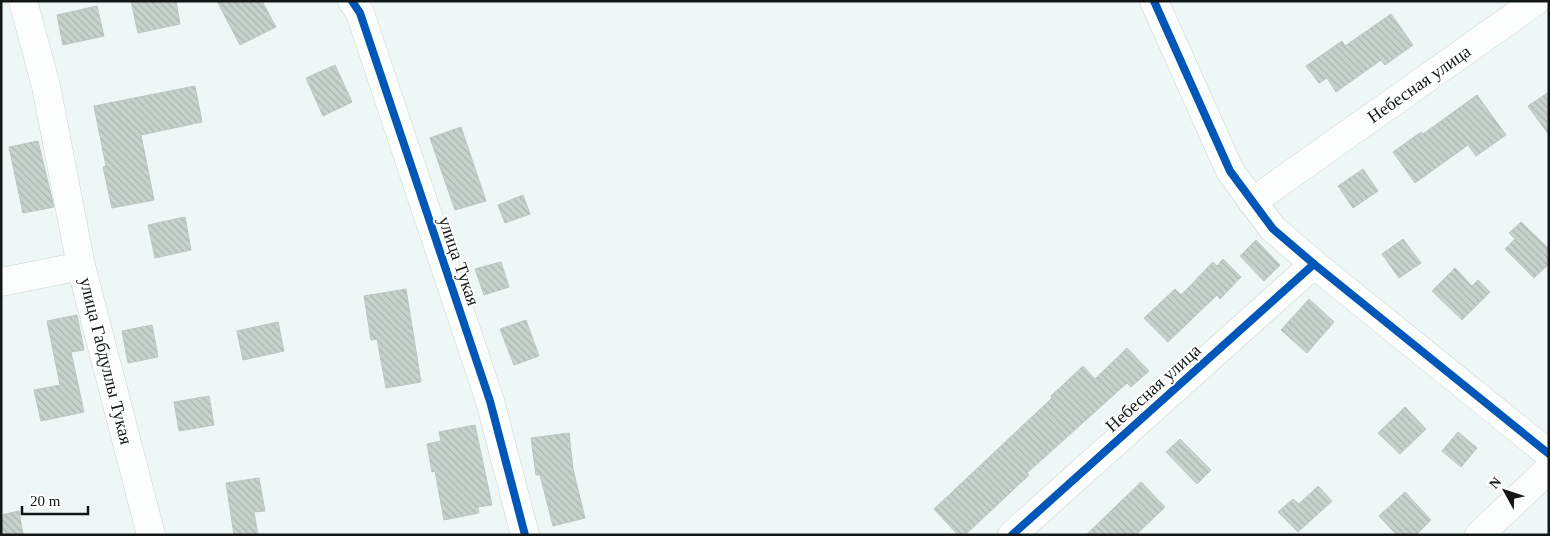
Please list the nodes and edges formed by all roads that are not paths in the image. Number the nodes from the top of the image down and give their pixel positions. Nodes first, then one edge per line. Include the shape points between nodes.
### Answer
1 (23, 1) edge
2 (352, 1) edge
3 (1154, 1) edge
4 (1536, 1) edge
5 (1252, 202) junction
6 (1314, 264) junction
7 (81, 266) junction
8 (1, 282) edge
9 (1549, 454) edge
10 (1549, 469) edge
11 (151, 535) edge
12 (525, 535) edge
13 (1012, 535) edge
14 (1478, 535) edge

1 - 7 street via 46,86
2 - 12 street, улица Тукая via 360,13 490,401
3 - 5 street via 1230,171
4 - 5 street, Небесная улица
5 - 6 street via 1273,229
6 - 9 street
6 - 13 street, Небесная улица
7 - 8 street, улица Габдуллы Тукая
7 - 11 street, улица Габдуллы Тукая
10 - 14 street

